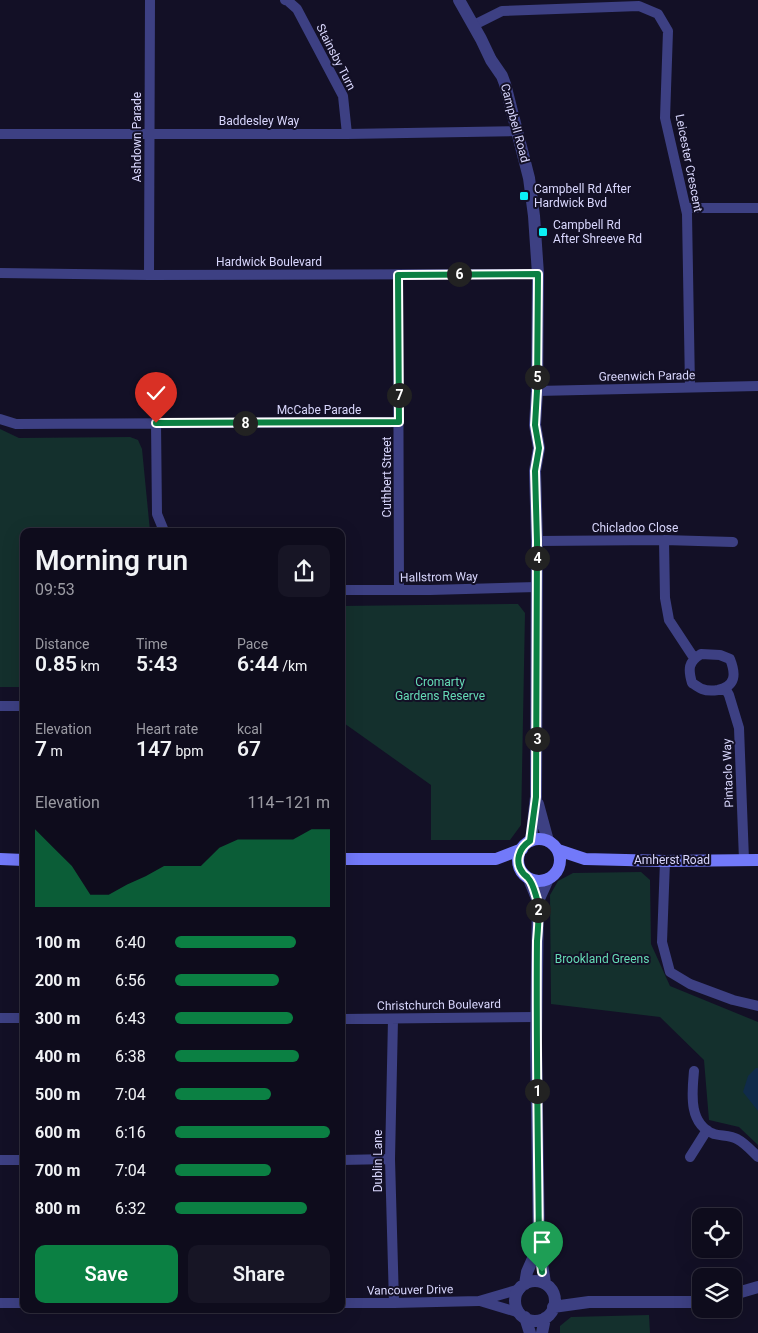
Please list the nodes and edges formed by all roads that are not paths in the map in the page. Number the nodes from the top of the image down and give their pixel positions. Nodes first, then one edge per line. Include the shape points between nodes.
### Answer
1 (150, 0) edge
2 (285, 0) edge
3 (459, 0) edge
4 (474, 25) junction
5 (518, 131) junction
6 (0, 134) edge
7 (149, 134) junction
8 (347, 134) junction
9 (686, 208) junction
10 (758, 208) edge
11 (0, 273) edge
12 (538, 274) junction
13 (149, 275) junction
14 (398, 275) junction
15 (758, 386) edge
16 (690, 388) junction
17 (537, 391) junction
18 (0, 419) edge
19 (399, 422) junction
20 (156, 423) junction
21 (163, 528) edge
22 (664, 540) junction
23 (537, 541) junction
24 (733, 542) dead end
25 (537, 587) junction
26 (345, 590) edge
27 (399, 590) junction
28 (694, 658) junction
29 (725, 688) junction
30 (0, 706) edge
31 (20, 706) edge
32 (536, 797) junction
33 (548, 841) junction
34 (526, 845) junction
35 (558, 850) junction
36 (586, 858) junction
37 (0, 859) edge
38 (345, 859) edge
39 (496, 859) junction
40 (20, 860) edge
41 (665, 860) junction
42 (744, 860) junction
43 (758, 860) edge
44 (559, 868) junction
45 (526, 876) junction
46 (548, 879) junction
47 (538, 901) junction
48 (758, 1006) edge
49 (536, 1017) junction
50 (0, 1018) edge
51 (20, 1018) edge
52 (345, 1018) edge
53 (393, 1019) junction
54 (694, 1071) dead end
55 (707, 1130) junction
56 (690, 1157) dead end
57 (758, 1157) edge
58 (390, 1159) junction
59 (0, 1160) edge
60 (20, 1160) edge
61 (345, 1160) edge
62 (539, 1245) junction
63 (545, 1283) junction
64 (522, 1286) junction
65 (758, 1287) edge
66 (742, 1292) edge
67 (554, 1293) junction
68 (479, 1301) junction
69 (589, 1302) junction
70 (692, 1302) edge
71 (0, 1303) edge
72 (20, 1303) edge
73 (394, 1303) junction
74 (345, 1304) edge
75 (554, 1308) junction
76 (522, 1315) junction
77 (545, 1318) junction
78 (530, 1333) edge
79 (542, 1333) edge

1 - 7 street, Ashdown Parade
2 - 8 street, Stainsby Turn via 297,9 343,96
3 - 4 street, Campbell Road
4 - 5 street, Campbell Road via 490,60 502,76
4 - 9 street, Leicester Crescent via 502,11 639,6 658,14 668,31 665,118
5 - 8 street, Baddesley Way
5 - 12 street, Campbell Road via 530,184
6 - 7 street, Baddesley Way
7 - 8 street, Baddesley Way
7 - 13 street, Ashdown Parade
9 - 10 street
9 - 16 street, Leicester Crescent
11 - 13 street, Hardwick Boulevard
12 - 14 street, Hardwick Boulevard
12 - 17 street, Campbell Road
13 - 14 street, Hardwick Boulevard
14 - 19 street, Cuthbert Street
15 - 16 street, Greenwich Parade
16 - 17 street, Greenwich Parade
17 - 23 street, Campbell Road
18 - 20 street, McCabe Parade via 16,424
19 - 20 street, McCabe Parade
19 - 27 street, Cuthbert Street
20 - 21 street via 157,514
22 - 23 street, Chicladoo Close
22 - 24 street, Chicladoo Close
22 - 28 street via 665,598 669,620
23 - 25 street, Campbell Road
25 - 27 street, Hallstrom Way
25 - 32 street, Campbell Road
26 - 27 street, Hallstrom Way
28 - 29 street via 689,671 692,683 711,691
28 - 29 street via 711,654 730,659 734,675
29 - 42 street, Pintaclo Way via 739,728
30 - 31 street
32 - 33 street, Campbell Road
32 - 34 street, Campbell Road
33 - 34 main road via 536,839
33 - 35 main road, Amherst Road
34 - 39 main road
34 - 45 main road via 518,861
35 - 36 main road, Amherst Road
35 - 44 main road
36 - 41 main road, Amherst Road
36 - 44 main road, Amherst Road
37 - 40 main road
38 - 39 main road
39 - 45 main road
41 - 42 main road, Amherst Road
41 - 48 street via 662,942 670,972 690,984
42 - 43 main road, Amherst Road
44 - 46 main road, Amherst Road
45 - 46 main road via 535,881
45 - 47 street
46 - 47 street
47 - 49 street
49 - 53 street, Christchurch Boulevard
49 - 62 street
50 - 51 street
52 - 53 street, Christchurch Boulevard
53 - 58 street, Dublin Lane
54 - 55 street via 692,1104
55 - 56 street
55 - 57 street via 736,1138
58 - 61 street
58 - 73 street, Dublin Lane
59 - 60 street
62 - 63 street
62 - 64 street
63 - 64 street via 534,1281
63 - 67 street
64 - 68 street, Vancouver Drive
64 - 76 street via 516,1298
65 - 66 street
67 - 69 street
67 - 75 street
68 - 73 street, Vancouver Drive
68 - 76 street, Vancouver Drive
69 - 70 street
69 - 75 street
71 - 72 street
73 - 74 street, Vancouver Drive
75 - 77 street
76 - 77 street via 535,1320
76 - 78 street
77 - 79 street

